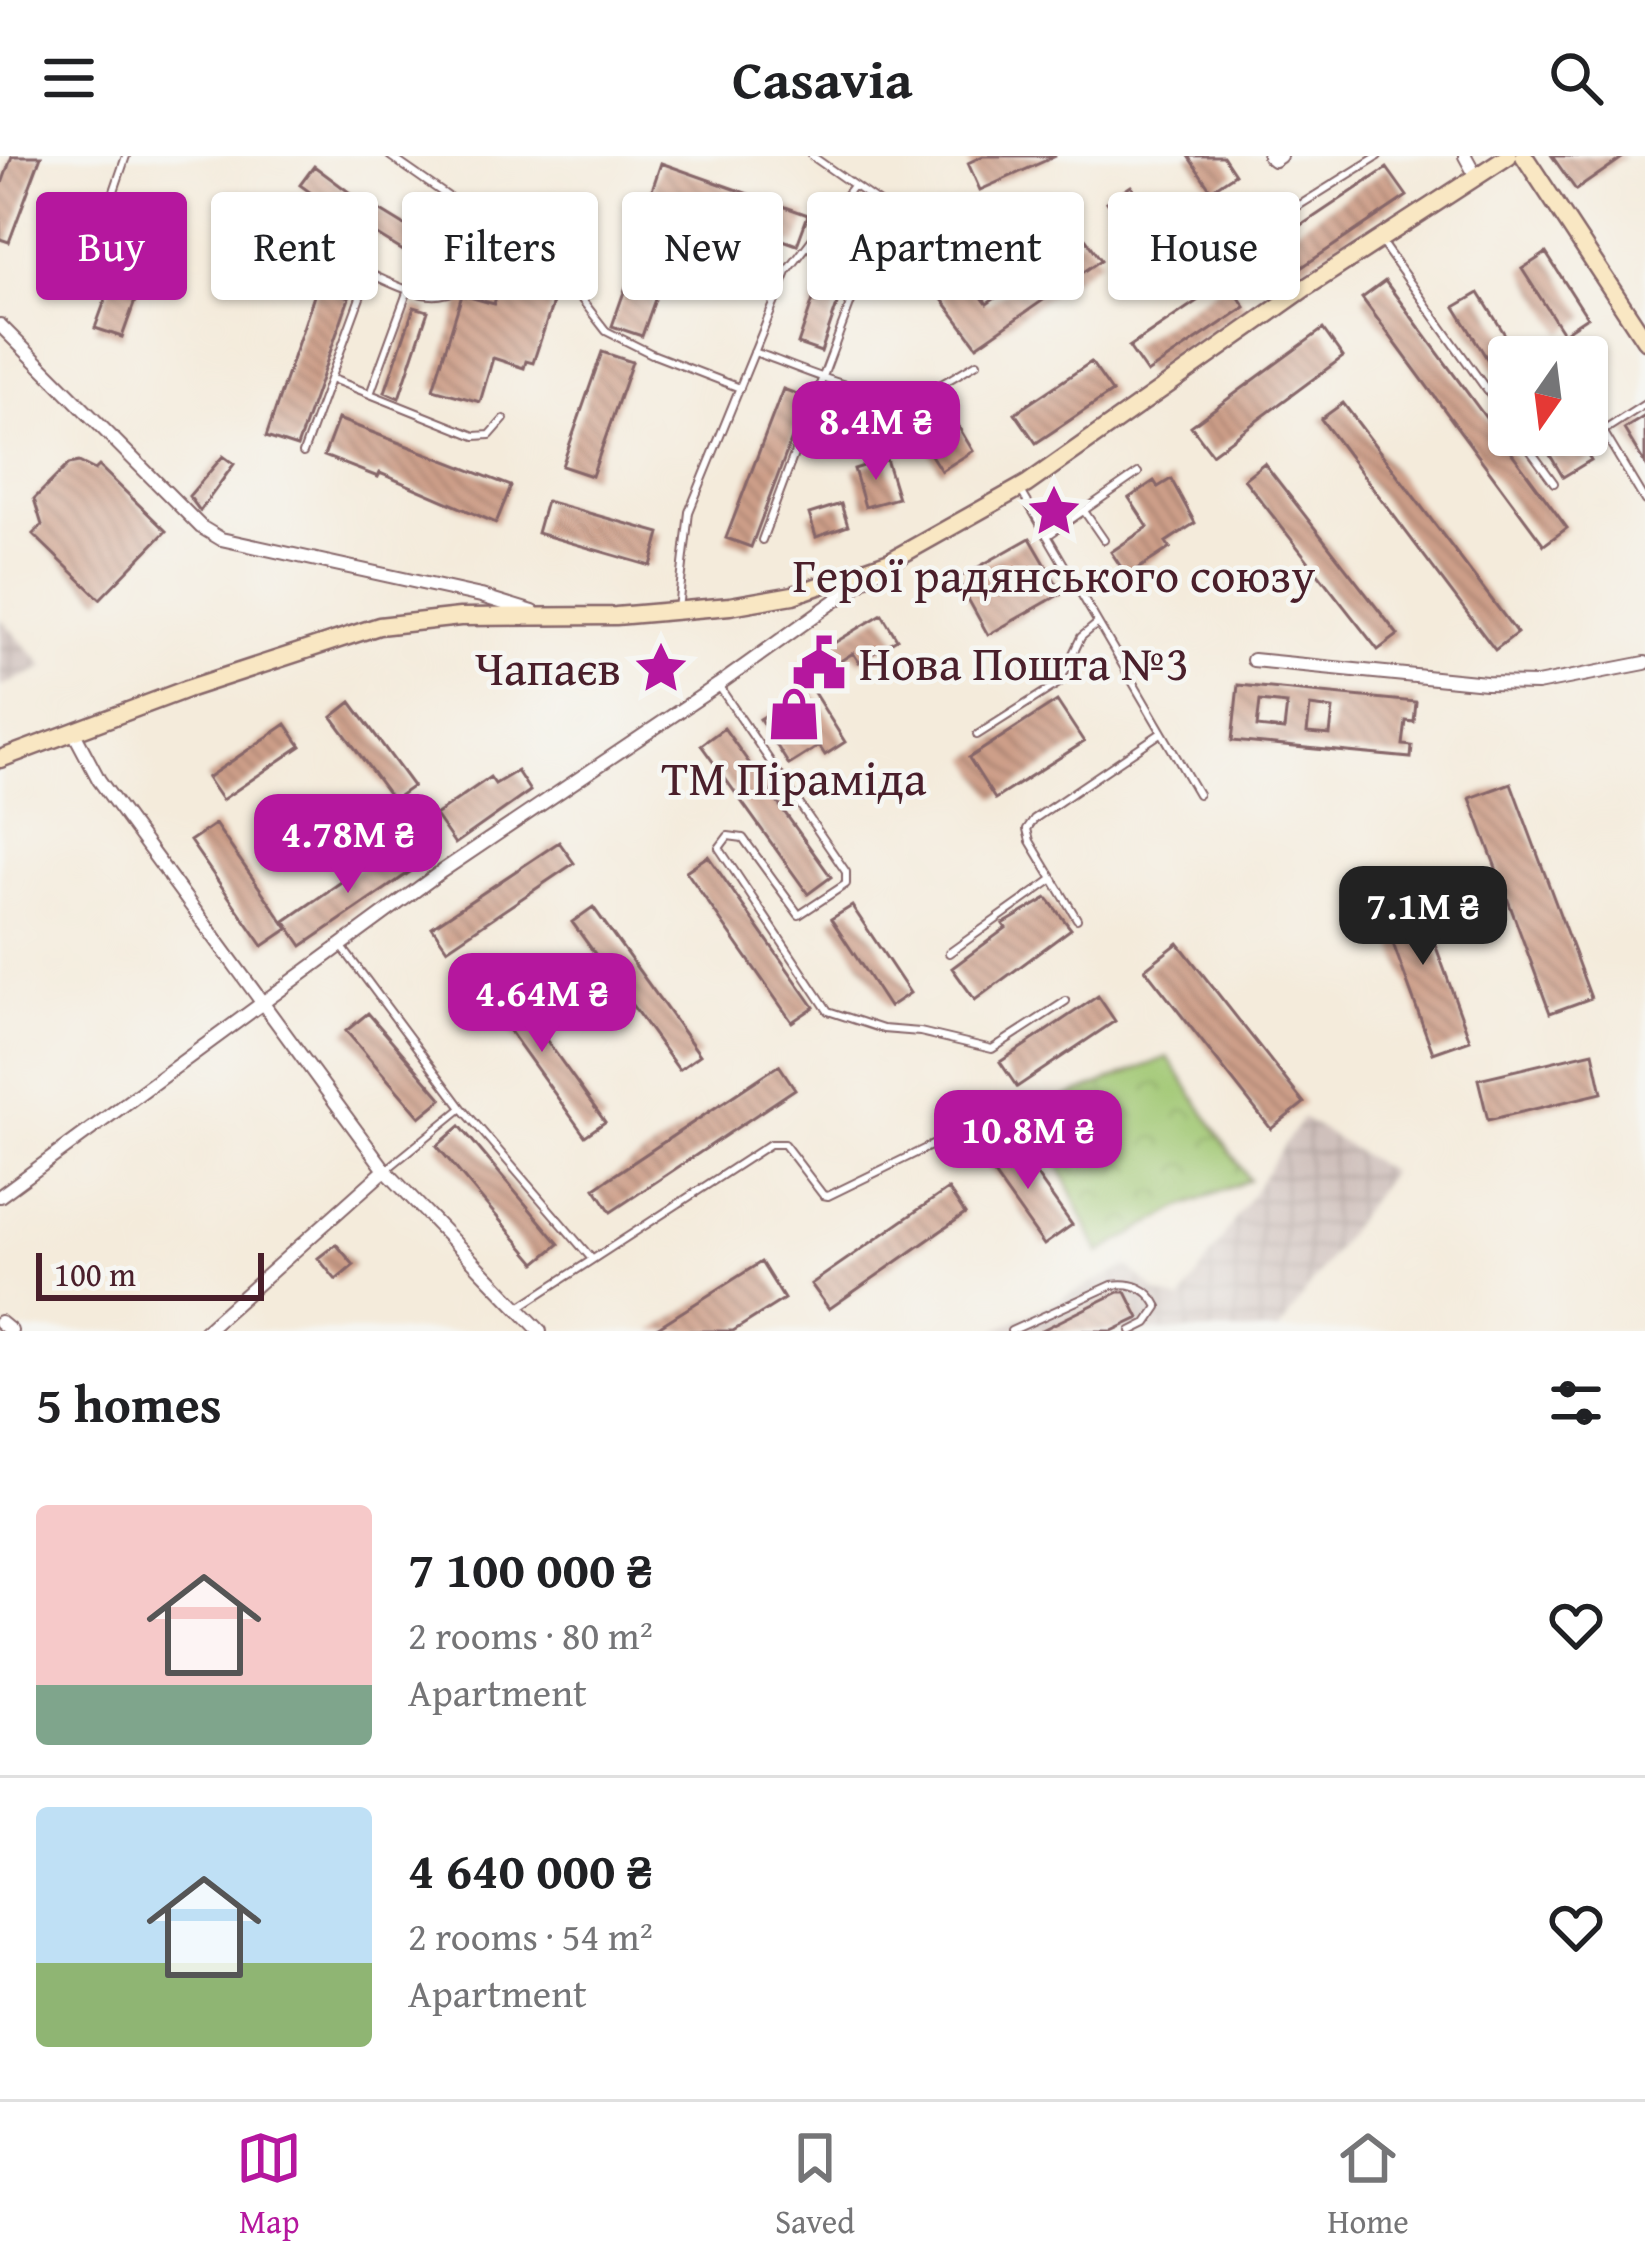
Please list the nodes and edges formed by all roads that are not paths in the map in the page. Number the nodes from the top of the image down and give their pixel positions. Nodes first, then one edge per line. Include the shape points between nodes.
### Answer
1 (126, 156) edge
2 (390, 156) edge
3 (812, 156) edge
4 (1269, 156) edge
5 (1280, 156) edge
6 (1378, 156) edge
7 (1465, 156) edge
8 (1508, 156) edge
9 (1524, 156) edge
10 (1476, 176) junction
11 (852, 187) junction
12 (114, 192) edge
13 (442, 192) edge
14 (860, 192) edge
15 (1300, 205) edge
16 (1379, 239) junction
17 (360, 300) edge
18 (404, 300) edge
19 (582, 300) edge
20 (853, 300) edge
21 (0, 325) edge
22 (1645, 340) edge
23 (754, 352) junction
24 (977, 363) dead end
25 (825, 376) junction
26 (334, 380) junction
27 (740, 388) junction
28 (1488, 392) edge
29 (370, 394) junction
30 (1645, 404) edge
31 (504, 419) dead end
32 (1608, 428) edge
33 (1608, 439) edge
34 (304, 453) dead end
35 (1534, 456) edge
36 (1138, 473) dead end
37 (1554, 483) dead end
38 (1019, 489) junction
39 (1645, 501) edge
40 (1084, 511) junction
41 (1047, 536) junction
42 (762, 540) dead end
43 (1104, 540) dead end
44 (890, 562) junction
45 (678, 612) junction
46 (550, 617) junction
47 (1098, 622) junction
48 (1253, 660) dead end
49 (1645, 663) edge
50 (718, 685) junction
51 (1161, 733) junction
52 (74, 734) junction
53 (977, 735) dead end
54 (0, 759) edge
55 (1198, 794) dead end
56 (1053, 879) junction
57 (1077, 919) dead end
58 (342, 946) junction
59 (949, 953) dead end
60 (1066, 1001) dead end
61 (262, 1006) junction
62 (462, 1108) junction
63 (957, 1132) dead end
64 (385, 1170) junction
65 (0, 1196) edge
66 (591, 1258) junction
67 (518, 1308) junction
68 (0, 1322) edge
69 (11, 1331) edge
70 (205, 1331) edge
71 (541, 1331) edge
72 (1010, 1331) edge
73 (1131, 1331) edge

1 - 12 lane
2 - 13 lane
3 - 11 lane
4 - 5 street
6 - 15 lane
7 - 10 street
8 - 10 main road
9 - 22 main road
10 - 16 main road
11 - 14 lane
11 - 23 lane via 788,272
16 - 28 lane
16 - 38 main road
17 - 26 lane
18 - 29 lane
19 - 27 lane via 606,331
20 - 25 lane
21 - 46 street via 221,539
23 - 25 lane
23 - 27 lane
24 - 25 lane via 931,389 901,395
25 - 42 lane
26 - 29 lane
26 - 34 lane
27 - 45 lane via 685,526
29 - 31 lane via 475,436 490,435
30 - 32 lane
33 - 39 lane
35 - 37 lane
36 - 40 lane
38 - 41 lane
38 - 44 main road
40 - 41 lane
40 - 43 lane
41 - 47 lane
44 - 45 main road via 793,596
44 - 50 street
45 - 46 main road
46 - 52 main road via 379,626
47 - 51 lane
47 - 53 lane via 1081,637 1059,683
48 - 49 street via 1537,684
50 - 58 street
50 - 60 lane via 846,872 846,884 799,914 743,838 728,836 719,848 828,1011 992,1049
51 - 55 lane
51 - 56 lane via 1030,823 1030,841
52 - 54 main road
52 - 61 street
56 - 57 lane
56 - 59 lane
58 - 61 street
58 - 62 lane
61 - 64 street
61 - 65 street
62 - 64 lane
62 - 66 lane
63 - 66 lane via 828,1196 777,1141
64 - 67 street
64 - 70 street
66 - 67 lane
67 - 71 street
68 - 69 street
72 - 73 lane via 1124,1283 1148,1292 1158,1307

